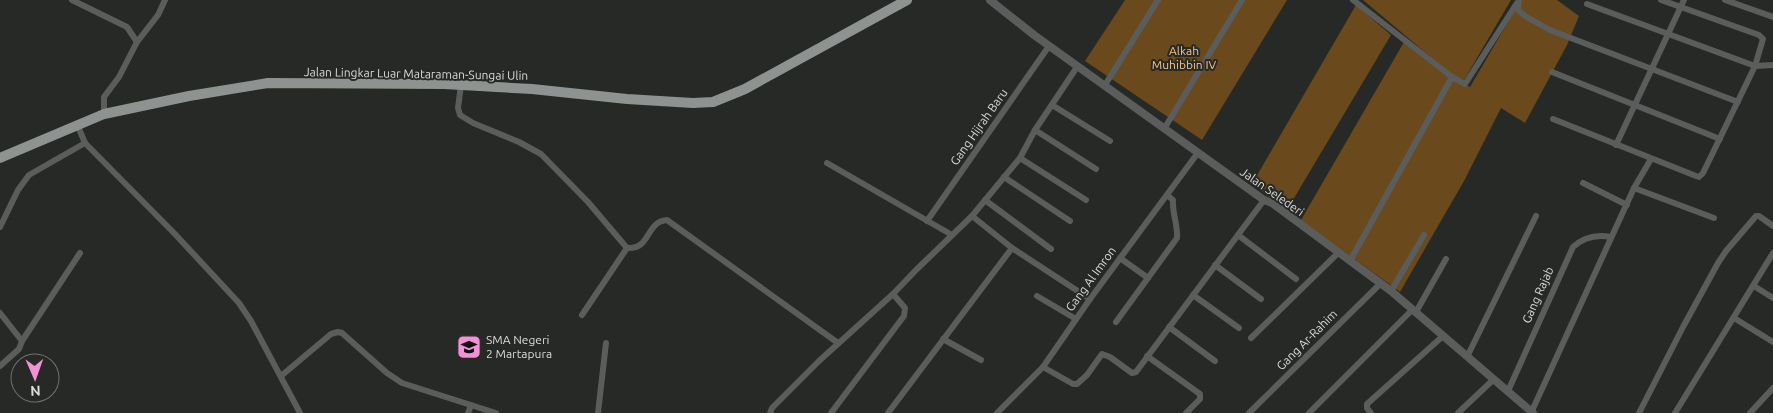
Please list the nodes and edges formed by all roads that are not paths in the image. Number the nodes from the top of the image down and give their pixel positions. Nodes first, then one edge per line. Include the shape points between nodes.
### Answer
1 (72, 0) edge
2 (165, 0) edge
3 (907, 0) edge
4 (990, 0) edge
5 (1158, 0) edge
6 (1242, 0) edge
7 (1353, 0) edge
8 (1661, 0) edge
9 (1684, 0) edge
10 (1725, 0) edge
11 (1518, 1) edge
12 (1587, 4) dead end
13 (1681, 8) junction
14 (1773, 17) edge
15 (1669, 34) junction
16 (138, 42) junction
17 (1049, 46) junction
18 (1773, 65) edge
19 (1078, 66) junction
20 (1755, 66) junction
21 (1652, 69) junction
22 (1552, 72) dead end
23 (1452, 77) junction
24 (461, 85) junction
25 (1105, 85) junction
26 (1738, 102) junction
27 (1052, 105) junction
28 (1635, 106) junction
29 (104, 114) junction
30 (1553, 119) dead end
31 (77, 124) junction
32 (1164, 129) junction
33 (1036, 130) junction
34 (1720, 139) junction
35 (1110, 141) dead end
36 (85, 143) junction
37 (1616, 145) junction
38 (1198, 154) junction
39 (0, 158) edge
40 (1020, 158) junction
41 (1651, 159) junction
42 (826, 163) dead end
43 (1096, 168) dead end
44 (1004, 177) junction
45 (1583, 183) dead end
46 (1634, 188) junction
47 (1167, 195) junction
48 (985, 200) junction
49 (1086, 200) dead end
50 (1264, 200) junction
51 (1627, 205) junction
52 (972, 216) junction
53 (1536, 216) dead end
54 (1714, 218) dead end
55 (927, 221) junction
56 (1070, 221) dead end
57 (1773, 226) edge
58 (0, 227) edge
59 (952, 235) junction
60 (1238, 235) junction
61 (1424, 235) dead end
62 (1611, 237) junction
63 (627, 248) junction
64 (1012, 248) junction
65 (1051, 249) dead end
66 (80, 253) dead end
67 (1338, 253) junction
68 (1773, 253) edge
69 (1120, 258) junction
70 (1446, 259) dead end
71 (1350, 261) junction
72 (1215, 265) junction
73 (1148, 278) junction
74 (1296, 279) dead end
75 (1381, 283) junction
76 (1754, 286) junction
77 (1391, 291) junction
78 (893, 294) junction
79 (1193, 295) junction
80 (1037, 296) dead end
81 (1773, 298) edge
82 (1090, 299) junction
83 (1262, 299) dead end
84 (1414, 311) junction
85 (0, 313) edge
86 (582, 315) dead end
87 (1734, 318) junction
88 (1076, 319) junction
89 (1116, 322) dead end
90 (1169, 327) junction
91 (1239, 328) dead end
92 (1443, 336) junction
93 (943, 338) junction
94 (1251, 338) dead end
95 (22, 341) junction
96 (1773, 342) edge
97 (606, 343) dead end
98 (838, 344) junction
99 (1147, 356) junction
100 (1468, 357) junction
101 (981, 360) dead end
102 (1215, 360) dead end
103 (0, 366) edge
104 (1043, 367) junction
105 (282, 376) junction
106 (1494, 379) junction
107 (1773, 388) edge
108 (1508, 391) junction
109 (471, 405) junction
110 (300, 413) edge
111 (468, 413) edge
112 (496, 413) edge
113 (598, 413) edge
114 (770, 413) edge
115 (831, 413) edge
116 (888, 413) edge
117 (997, 413) edge
118 (1186, 413) edge
119 (1249, 413) edge
120 (1309, 413) edge
121 (1371, 413) edge
122 (1458, 413) edge
123 (1532, 413) edge
124 (1639, 413) edge
125 (1675, 413) edge
126 (1750, 413) edge

1 - 16 street via 127,27
2 - 16 street
3 - 24 main road, Jalan Lingkar Luar Mataraman-Sungai Ulin via 745,90 713,102 627,99
4 - 17 street, Jalan Selederi
5 - 25 street
6 - 32 street
7 - 23 street
8 - 13 street
9 - 13 street
10 - 14 street
11 - 21 street via 1518,10 1550,30
11 - 23 street via 1465,84
12 - 15 street
13 - 15 street
13 - 20 street via 1760,35 1763,43
15 - 20 street
15 - 21 street
16 - 29 street via 104,97
17 - 19 street, Jalan Selederi
17 - 55 street, Gang Hijrah Baru
18 - 20 street
19 - 25 street, Jalan Selederi
19 - 27 street
20 - 26 street
21 - 26 street
21 - 28 street
22 - 28 street
23 - 71 street
24 - 29 main road, Jalan Lingkar Luar Mataraman-Sungai Ulin via 268,83
24 - 63 street via 460,115 541,154
25 - 32 street, Jalan Selederi
26 - 34 street
27 - 33 street
27 - 35 street
28 - 34 street
28 - 37 street
29 - 31 main road, Jalan Lingkar Luar Mataraman-Sungai Ulin
30 - 37 street
31 - 36 street
31 - 39 main road, Jalan Lingkar Luar Mataraman-Sungai Ulin
32 - 38 street, Jalan Selederi
33 - 40 street
33 - 43 street
34 - 41 street via 1699,177
36 - 58 street via 29,175
36 - 105 street via 238,302
37 - 41 street
38 - 47 street, Gang Al Imron
38 - 50 street, Jalan Selederi
40 - 44 street
40 - 49 street
41 - 46 street
42 - 55 street
44 - 48 street
44 - 56 street
45 - 51 street
46 - 51 street
46 - 54 street
47 - 69 street, Gang Al Imron
47 - 73 street via 1173,200 1177,238
48 - 52 street
48 - 65 street
50 - 60 street
50 - 67 street, Jalan Selederi
51 - 62 street
52 - 59 street
52 - 64 street
53 - 100 street
55 - 59 street
57 - 124 street via 1756,216 1726,251
59 - 78 street
60 - 72 street
60 - 74 street
61 - 77 street
62 - 108 street, Gang Rajab via 1593,236 1572,247
62 - 123 street
63 - 86 street
63 - 98 street via 640,246 654,225 667,220
64 - 82 street
64 - 93 street
66 - 95 street
67 - 71 street, Jalan Selederi
67 - 94 street
68 - 76 street
69 - 73 street
69 - 82 street, Gang Al Imron
70 - 84 street
71 - 75 street, Jalan Selederi
72 - 79 street
72 - 83 street
73 - 89 street
75 - 77 street, Jalan Selederi
75 - 119 street, Gang Ar-Rahim
76 - 81 street
76 - 87 street
77 - 84 street, Jalan Selederi
78 - 98 street
78 - 115 street via 905,308 904,316
79 - 90 street
79 - 91 street
80 - 88 street
82 - 88 street, Gang Al Imron
84 - 92 street, Jalan Selederi
84 - 120 street
85 - 95 street
87 - 96 street
87 - 125 street
88 - 104 street, Gang Al Imron
90 - 99 street
90 - 102 street
92 - 100 street, Jalan Selederi
92 - 121 street via 1367,404
93 - 101 street
93 - 116 street
95 - 103 street via 19,349
97 - 113 street
98 - 114 street
99 - 104 street via 1132,373 1102,354 1077,384
99 - 118 street via 1200,394 1200,399
100 - 106 street, Jalan Selederi
104 - 117 street, Gang Al Imron
105 - 109 street via 331,334 338,332 402,382
105 - 110 street
106 - 108 street, Jalan Selederi
106 - 122 street
107 - 126 street
108 - 123 street, Jalan Selederi
109 - 111 street
109 - 112 street

